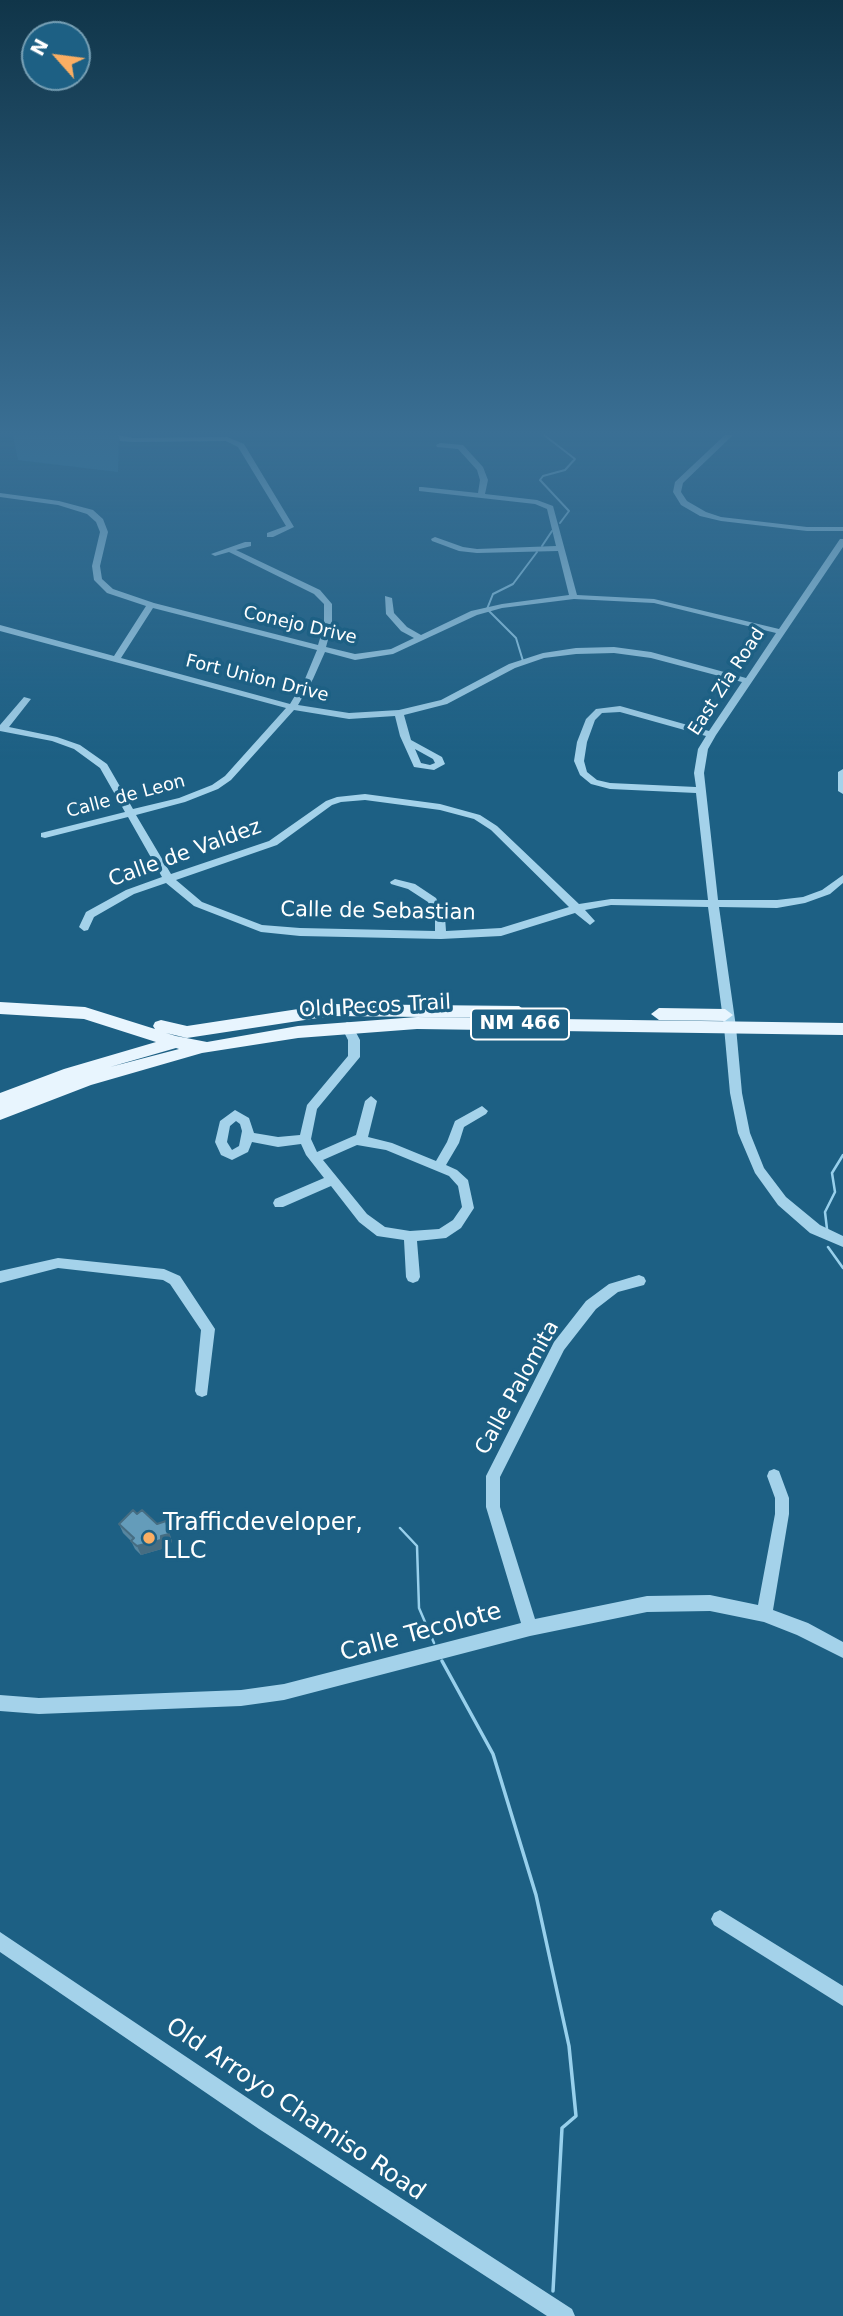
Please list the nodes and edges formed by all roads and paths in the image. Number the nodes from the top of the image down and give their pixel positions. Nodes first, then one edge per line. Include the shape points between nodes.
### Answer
1 (101, 543) edge
2 (446, 543) edge
3 (561, 543) edge
4 (842, 543) edge
5 (248, 544) dead end
6 (562, 548) junction
7 (230, 550) junction
8 (215, 554) dead end
9 (574, 597) junction
10 (388, 598) dead end
11 (151, 605) junction
12 (0, 628) edge
13 (781, 632) junction
14 (419, 638) junction
15 (321, 650) junction
16 (116, 659) junction
17 (748, 681) junction
18 (27, 699) dead end
19 (292, 707) junction
20 (399, 713) junction
21 (1, 728) edge
22 (711, 735) junction
23 (408, 742) dead end
24 (843, 772) edge
25 (699, 790) junction
26 (843, 791) edge
27 (131, 813) junction
28 (45, 835) dead end
29 (843, 878) edge
30 (168, 879) junction
31 (395, 882) dead end
32 (713, 903) junction
33 (578, 908) junction
34 (590, 921) dead end
35 (84, 927) dead end
36 (441, 936) junction
37 (0, 999) edge
38 (0, 1008) edge
39 (436, 1011) junction
40 (390, 1012) junction
41 (843, 1017) edge
42 (113, 1020) junction
43 (664, 1020) junction
44 (729, 1021) junction
45 (373, 1025) junction
46 (347, 1026) junction
47 (843, 1029) edge
48 (175, 1042) junction
49 (206, 1048) junction
50 (110, 1060) junction
51 (338, 1079) junction
52 (0, 1100) edge
53 (371, 1101) dead end
54 (482, 1111) dead end
55 (0, 1113) edge
56 (248, 1137) dead end
57 (305, 1139) junction
58 (361, 1140) junction
59 (315, 1158) junction
60 (439, 1166) junction
61 (333, 1180) junction
62 (279, 1203) dead end
63 (410, 1236) junction
64 (843, 1242) edge
65 (0, 1277) edge
66 (412, 1277) dead end
67 (639, 1281) dead end
68 (202, 1391) dead end
69 (774, 1476) dead end
70 (764, 1614) junction
71 (530, 1628) junction
72 (843, 1650) edge
73 (0, 1703) edge
74 (720, 1919) dead end
75 (0, 1941) edge
76 (843, 1997) edge
77 (565, 2316) edge

1 - 11 street, Conejo Drive via 98,580 110,591
2 - 6 street via 477,551
3 - 6 street
4 - 13 street, East Zia Road
5 - 7 street
6 - 9 street
7 - 8 street
7 - 15 street, Calle de Leon via 323,598 328,604 328,625
9 - 13 street, Conejo Drive via 654,601
9 - 14 street, Conejo Drive via 487,609
10 - 14 street via 390,614
11 - 15 street, Conejo Drive
11 - 16 street
12 - 16 street, Fort Union Drive
13 - 17 street, East Zia Road
14 - 15 street, Conejo Drive via 380,656 355,657
15 - 19 street, Calle de Leon
16 - 19 street, Fort Union Drive
17 - 20 street, Fort Union Drive via 651,655 576,651 524,662 444,702
17 - 22 street, East Zia Road
18 - 21 street
19 - 20 street, Fort Union Drive via 349,716
19 - 27 street, Calle de Leon via 215,787
20 - 23 street
21 - 27 street, Calle de Sebastian via 77,747 104,766
22 - 25 street, East Zia Road via 699,764
22 - 25 street via 620,709 599,711 590,719 582,742 579,761 583,773 594,782
24 - 26 street
25 - 32 street, East Zia Road
27 - 28 street, Calle de Leon
27 - 30 street, Calle de Sebastian
29 - 32 street, Calle de Sebastian via 826,892 805,900
30 - 33 street, Calle de Valdez via 273,843 330,803 365,797 477,817
30 - 35 street, Calle de Valdez via 107,904 90,915
30 - 36 street, Calle de Sebastian via 198,904 261,928
31 - 36 street via 432,900 440,917
32 - 33 street, Calle de Sebastian via 611,902
32 - 44 street, East Zia Road
33 - 34 street, Calle de Valdez
33 - 36 street, Calle de Sebastian via 501,932
37 - 40 main road, Old Pecos Trail via 95,1006 187,1032 331,1010
38 - 42 main road, Old Pecos Trail via 75,1012
39 - 40 main road, Old Pecos Trail / NM 466
39 - 43 main road, Old Pecos Trail / NM 466
39 - 46 main road via 359,1018
40 - 48 main road, NM 466 via 267,1024
41 - 44 main road, Old Pecos Trail / NM 466
42 - 48 main road, Old Pecos Trail
42 - 50 main road via 137,1037 131,1048
43 - 44 main road, Old Pecos Trail / NM 466
43 - 45 main road, Old Pecos Trail / NM 466
44 - 47 main road, Old Pecos Trail / NM 466
44 - 64 street, East Zia Road via 739,1115 760,1170 796,1214
45 - 46 main road, Old Pecos Trail / NM 466
45 - 51 street via 363,1035 358,1064
46 - 49 main road, Old Pecos Trail / NM 466
46 - 51 street via 355,1054
48 - 49 main road, Old Pecos Trail
48 - 50 main road, NM 466
49 - 55 main road, NM 466 via 86,1080
50 - 52 main road, NM 466
51 - 57 street via 311,1108
53 - 58 street
54 - 60 street via 459,1124
56 - 57 street via 278,1142
57 - 59 street
58 - 59 street
58 - 60 street
59 - 61 street
60 - 63 street via 464,1184 466,1212 441,1234
61 - 62 street
61 - 63 street via 376,1229
63 - 66 street
65 - 68 street via 58,1264 175,1280 208,1329
67 - 71 street, Calle Palomita via 614,1288 591,1305 559,1346 494,1476 494,1507
69 - 70 street via 782,1514
70 - 71 street, Calle Tecolote via 710,1603 647,1604
70 - 72 street, Calle Tecolote
71 - 73 street, Calle Tecolote via 284,1692 241,1698 39,1706
74 - 76 street
75 - 77 street, Old Arroyo Chamiso Road via 266,2122

